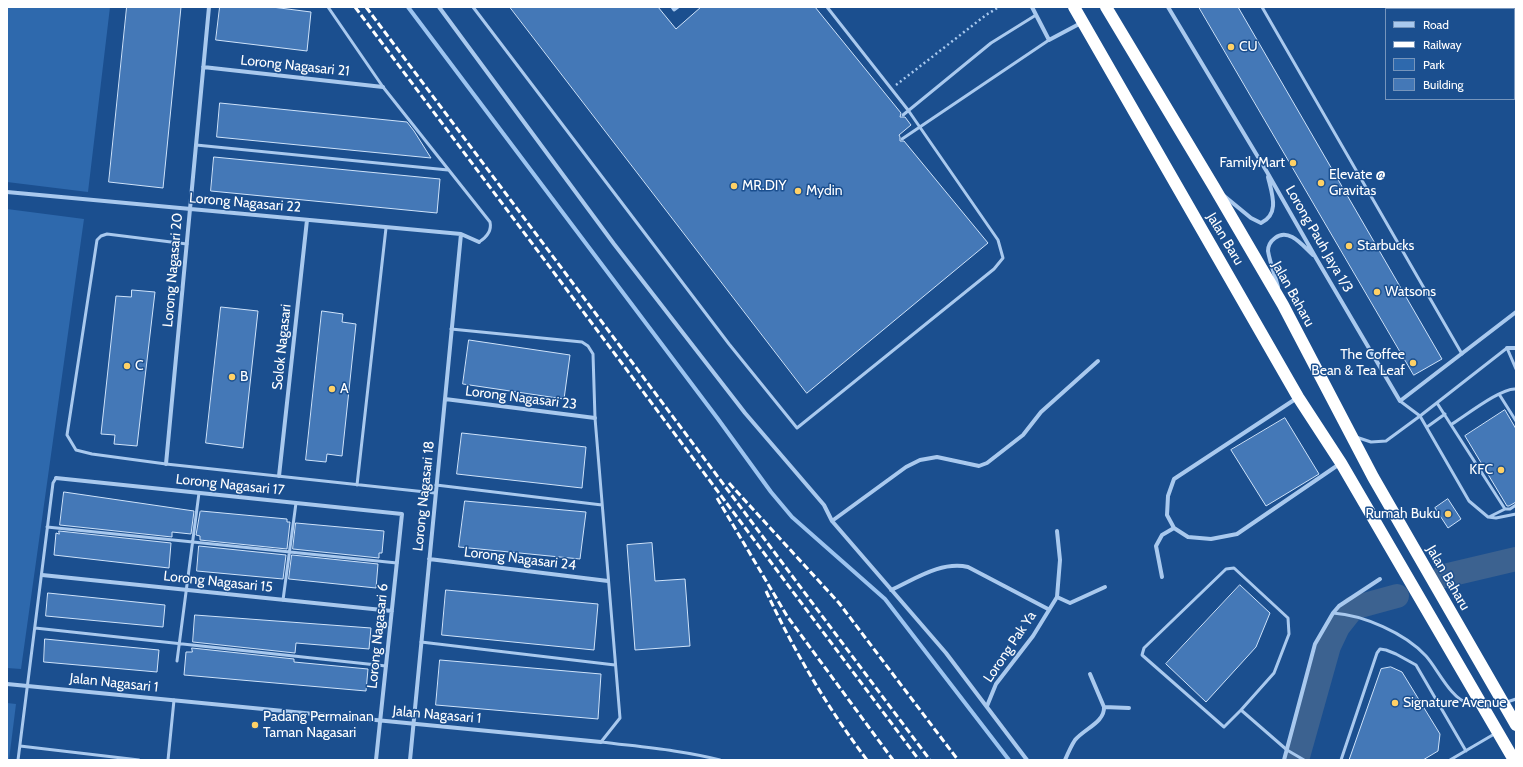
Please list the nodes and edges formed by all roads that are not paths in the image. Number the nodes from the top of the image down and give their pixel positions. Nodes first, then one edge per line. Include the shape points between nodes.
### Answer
1 (209, 7) edge
2 (328, 7) edge
3 (438, 7) edge
4 (473, 7) edge
5 (672, 7) edge
6 (678, 7) edge
7 (827, 7) edge
8 (1032, 7) edge
9 (1074, 7) edge
10 (1106, 7) edge
11 (1168, 7) edge
12 (1262, 7) edge
13 (1036, 15) junction
14 (1082, 22) junction
15 (1049, 40) junction
16 (204, 67) junction
17 (383, 87) junction
18 (908, 110) junction
19 (903, 115) dead end
20 (919, 127) junction
21 (902, 139) dead end
22 (196, 145) junction
23 (448, 170) junction
24 (1267, 172) junction
25 (1214, 187) junction
26 (7, 192) edge
27 (190, 209) junction
28 (307, 220) junction
29 (386, 228) junction
30 (461, 234) junction
31 (479, 242) joint
32 (187, 244) junction
33 (1316, 258) junction
34 (1282, 305) junction
35 (1516, 312) edge
36 (451, 329) junction
37 (1507, 348) junction
38 (1516, 348) edge
39 (1462, 354) junction
40 (1098, 361) dead end
41 (1516, 369) edge
42 (1516, 389) edge
43 (1499, 394) junction
44 (1298, 397) junction
45 (445, 399) junction
46 (1400, 401) junction
47 (1438, 403) junction
48 (1516, 411) edge
49 (1445, 414) junction
50 (1512, 414) junction
51 (1420, 416) junction
52 (595, 418) junction
53 (1516, 421) edge
54 (1452, 424) junction
55 (1427, 427) junction
56 (1352, 436) junction
57 (1341, 463) junction
58 (166, 464) junction
59 (279, 476) junction
60 (56, 478) joint
61 (357, 485) junction
62 (436, 485) junction
63 (199, 493) junction
64 (435, 493) junction
65 (296, 503) junction
66 (602, 505) junction
67 (1516, 505) edge
68 (1505, 509) junction
69 (402, 514) joint
70 (1516, 514) edge
71 (1488, 518) junction
72 (832, 520) junction
73 (47, 527) junction
74 (1174, 528) junction
75 (1057, 531) dead end
76 (192, 542) junction
77 (289, 552) junction
78 (429, 559) junction
79 (396, 563) junction
80 (42, 575) junction
81 (1162, 577) dead end
82 (1380, 579) dead end
83 (608, 581) junction
84 (1105, 587) dead end
85 (186, 590) junction
86 (891, 590) junction
87 (1057, 597) junction
88 (283, 600) junction
89 (1048, 609) junction
90 (392, 611) junction
91 (1332, 613) junction
92 (35, 628) junction
93 (421, 642) junction
94 (179, 644) junction
95 (177, 661) dead end
96 (615, 665) junction
97 (386, 666) junction
98 (1090, 674) dead end
99 (7, 684) edge
100 (27, 686) junction
101 (1516, 699) edge
102 (174, 700) junction
103 (1479, 703) junction
104 (1503, 703) junction
105 (987, 706) junction
106 (1104, 707) junction
107 (1129, 708) dead end
108 (1241, 710) junction
109 (380, 721) junction
110 (413, 724) junction
111 (1516, 725) edge
112 (1497, 732) junction
113 (601, 742) junction
114 (20, 746) junction
115 (1287, 750) junction
116 (1466, 751) junction
117 (18, 760) edge
118 (138, 760) edge
119 (168, 760) edge
120 (376, 760) edge
121 (410, 760) edge
122 (720, 760) edge
123 (1027, 760) edge
124 (1065, 760) edge
125 (1284, 760) edge
126 (1304, 760) edge
127 (1341, 760) edge
128 (1450, 760) edge
129 (1514, 760) edge

1 - 16 street, Lorong Nagasari 20
2 - 17 lane
3 - 72 street via 614,244 745,413 824,505
4 - 20 lane via 729,344 797,428 994,269 1003,258 998,240
5 - 6 lane via 674,10
7 - 18 lane
8 - 13 street
9 - 14 highway, Jalan Baru
10 - 25 highway, Jalan Baharu
11 - 24 street, Lorong Pauh Jaya 1/3
12 - 39 lane
13 - 15 street
13 - 18 lane via 992,43
14 - 15 street
14 - 44 highway, Jalan Baru
15 - 20 lane
16 - 17 street, Lorong Nagasari 21
16 - 22 street, Lorong Nagasari 20
17 - 23 lane
18 - 19 lane
18 - 20 lane
20 - 21 lane
22 - 23 lane
22 - 27 street, Lorong Nagasari 20
23 - 31 lane via 490,222 488,235
24 - 25 street via 1273,199 1272,213 1269,219 1261,223 1251,218
24 - 33 street, Lorong Pauh Jaya 1/3
25 - 34 highway, Jalan Baharu
26 - 27 street, Lorong Nagasari 22
27 - 28 street, Lorong Nagasari 22
27 - 32 street, Lorong Nagasari 20
28 - 29 street, Lorong Nagasari 22
28 - 59 street, Solok Nagasari
29 - 30 street, Lorong Nagasari 22
29 - 61 lane
30 - 31 street, Lorong Nagasari 22
30 - 36 street, Lorong Nagasari 18
32 - 58 street, Lorong Nagasari 20
32 - 58 lane via 107,234 97,240 67,435 76,450
33 - 34 street via 1295,238 1278,235 1271,241 1268,250
33 - 46 street, Lorong Pauh Jaya 1/3
34 - 56 highway, Jalan Baharu
35 - 39 street
36 - 45 street, Lorong Nagasari 18
36 - 52 lane via 582,342 593,354
37 - 38 street
37 - 41 lane
37 - 47 lane
39 - 46 street
40 - 72 street via 1041,412 1023,435 987,463 979,466 937,457 920,460 906,467
42 - 43 lane via 1511,388
43 - 50 lane
43 - 54 lane
44 - 57 highway, Jalan Baru
44 - 74 street via 1174,478 1168,496 1167,515
45 - 52 street, Lorong Nagasari 23
45 - 62 street, Lorong Nagasari 18
46 - 51 lane
47 - 49 lane
47 - 51 lane
48 - 50 lane
49 - 54 lane
49 - 55 lane
50 - 53 lane
51 - 55 lane
51 - 56 lane via 1386,441 1371,442
52 - 66 lane
54 - 68 lane
55 - 71 lane via 1469,501
56 - 104 highway, Jalan Baharu
57 - 74 street via 1236,534 1211,539 1188,537
57 - 103 highway, Jalan Baru
58 - 59 lane
59 - 61 lane
60 - 63 street, Lorong Nagasari 17
60 - 73 lane via 53,483
61 - 64 lane
62 - 64 street, Lorong Nagasari 18
62 - 66 lane
63 - 65 street, Lorong Nagasari 17
63 - 76 lane
64 - 78 street, Lorong Nagasari 18
65 - 69 street, Lorong Nagasari 17
65 - 77 lane
66 - 83 lane
67 - 68 lane
68 - 71 lane
69 - 79 street, Lorong Nagasari 6
70 - 71 lane
72 - 86 street
73 - 76 lane
73 - 80 lane
74 - 81 street via 1162,535 1156,546
75 - 87 street via 1060,560
76 - 77 lane
76 - 85 lane
77 - 79 lane
77 - 88 lane
78 - 83 street, Lorong Nagasari 24
78 - 93 street, Lorong Nagasari 18
79 - 90 street, Lorong Nagasari 6
80 - 85 street, Lorong Nagasari 15
80 - 92 lane
82 - 91 street
83 - 96 lane
84 - 87 street via 1070,603
85 - 88 street, Lorong Nagasari 15
85 - 94 lane
86 - 89 street via 949,565 959,565 968,567
86 - 105 street via 946,652
87 - 89 street, Lorong Pak Ya
88 - 90 street, Lorong Nagasari 15
89 - 105 street, Lorong Pak Ya via 1033,636 996,684
90 - 97 street, Lorong Nagasari 6
91 - 103 lane via 1362,618 1405,638 1426,655 1460,699 1468,703
91 - 115 street via 1315,644
92 - 94 lane
92 - 100 lane
93 - 96 lane
93 - 110 street, Lorong Nagasari 18
94 - 95 lane
94 - 97 lane
96 - 113 lane via 620,718
97 - 109 street, Lorong Nagasari 6
98 - 106 street
99 - 100 street, Jalan Nagasari 1
100 - 102 street, Jalan Nagasari 1
100 - 114 lane
101 - 104 lane
102 - 109 street, Jalan Nagasari 1
102 - 119 lane
103 - 112 highway
104 - 111 highway, Jalan Baharu
105 - 123 street
106 - 107 street
106 - 124 street via 1099,719 1076,739
108 - 108 lane via 1224,727 1142,655 1144,648 1226,569 1234,568 1288,618 1289,634 1274,673
108 - 115 lane
109 - 110 street, Jalan Nagasari 1
109 - 120 street, Lorong Nagasari 6
110 - 113 street, Jalan Nagasari 1
110 - 121 street, Lorong Nagasari 18
112 - 116 lane
112 - 129 highway
113 - 122 lane, Jalan Nagasari 1 via 658,748
114 - 117 lane
114 - 118 lane
115 - 125 street
115 - 126 lane
116 - 127 lane via 1416,665 1380,649
116 - 128 lane

